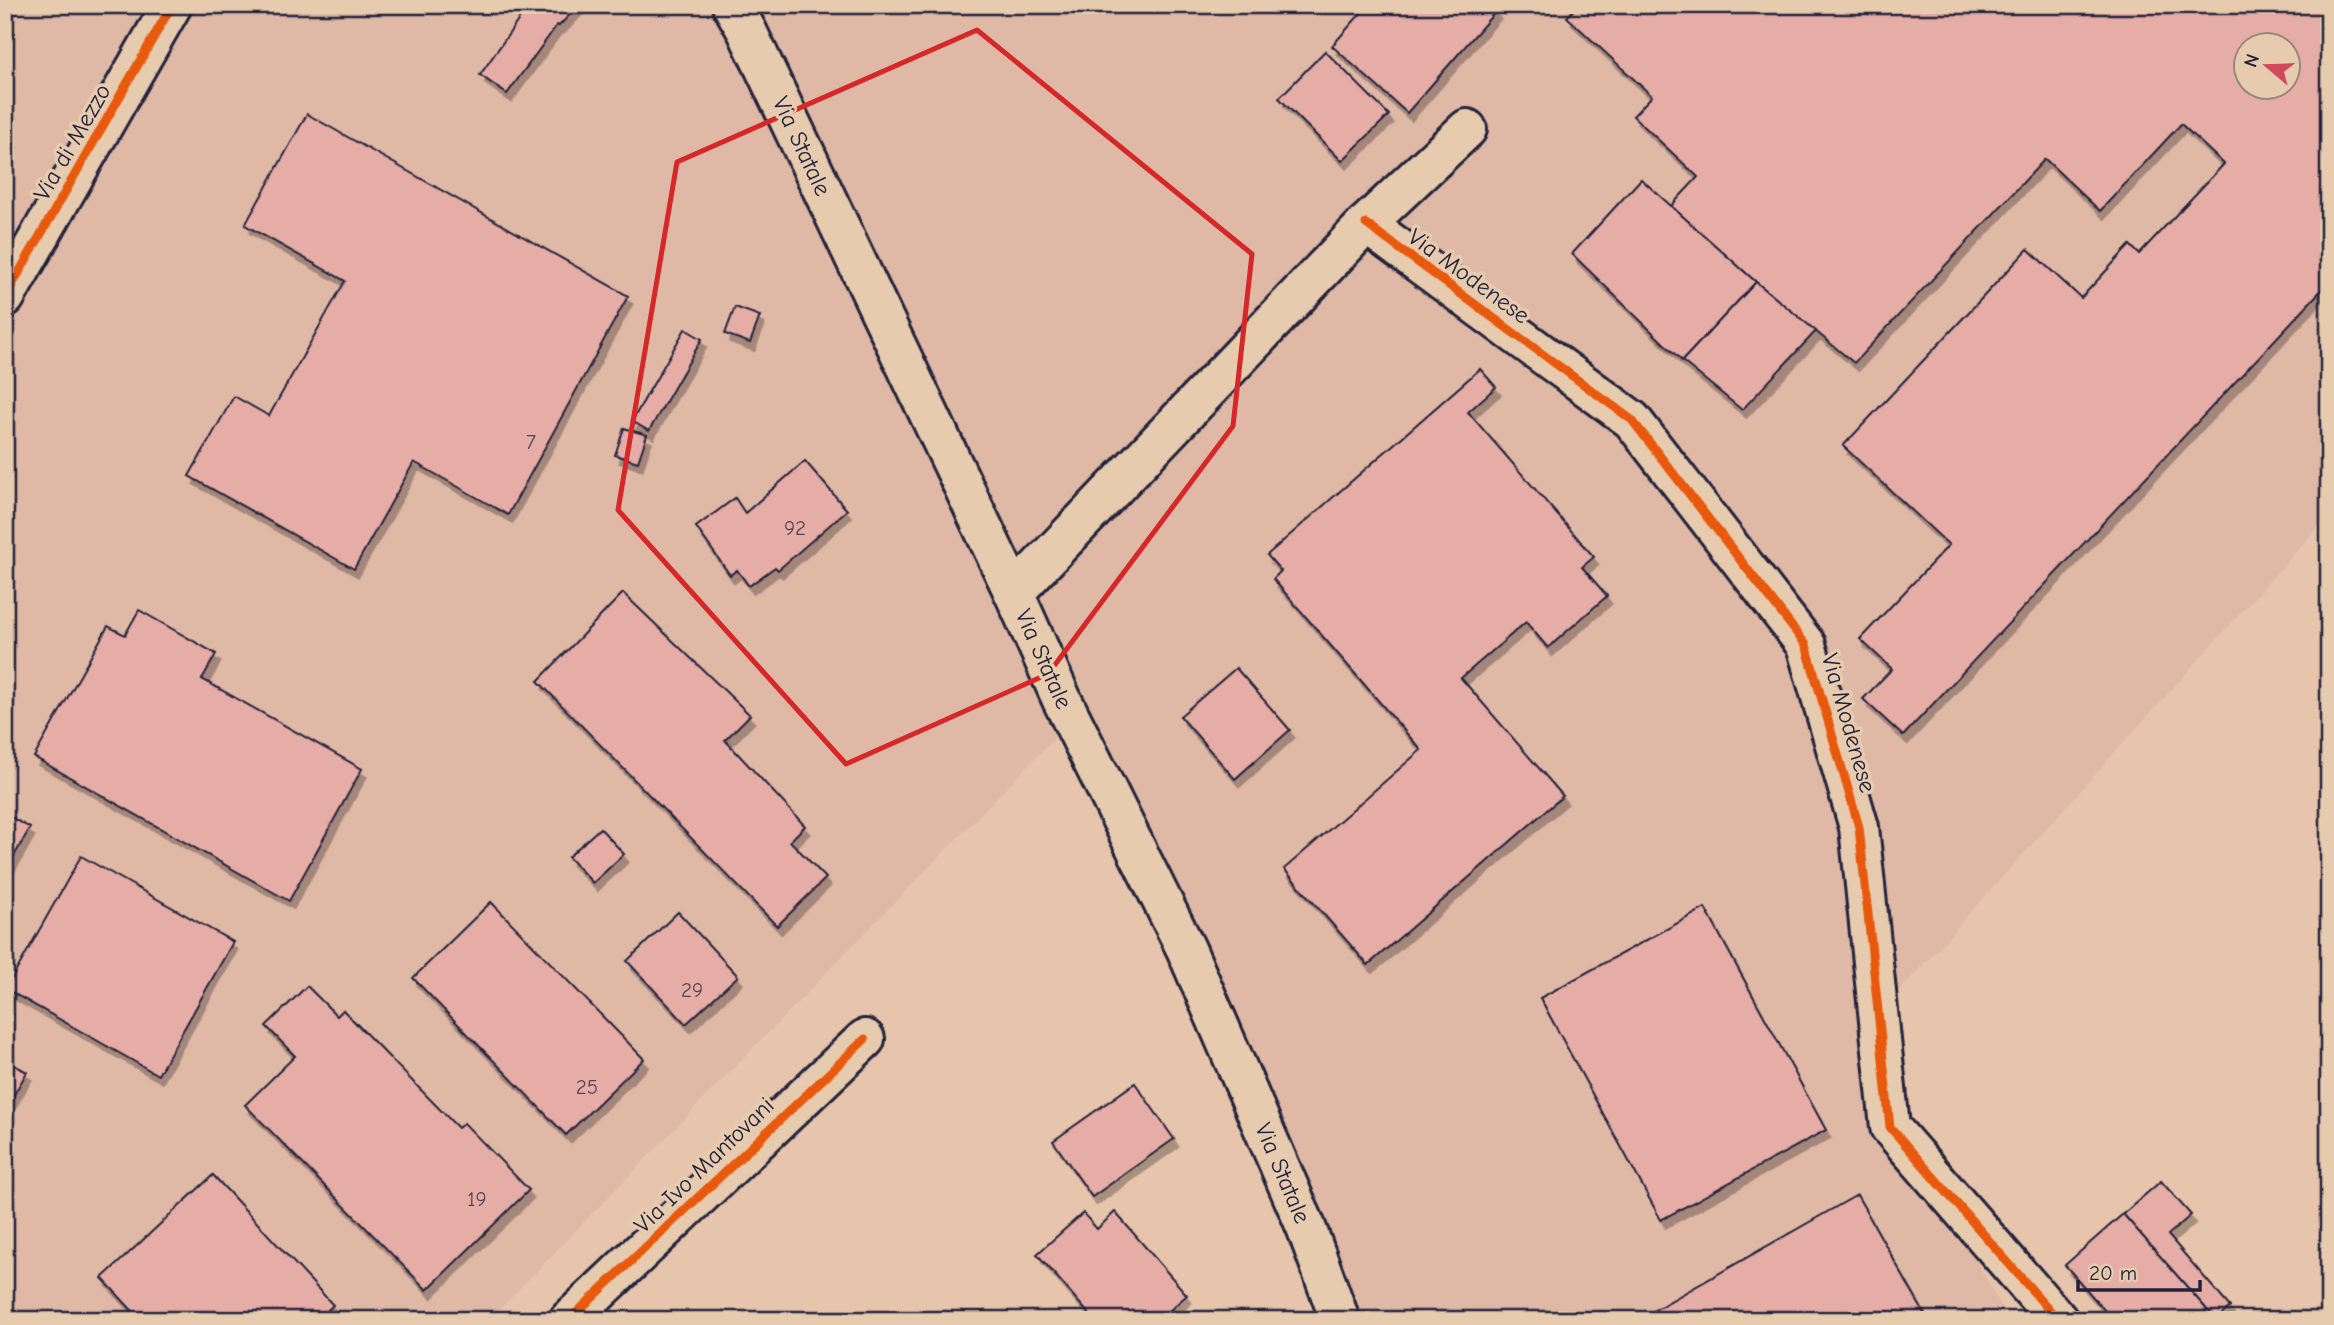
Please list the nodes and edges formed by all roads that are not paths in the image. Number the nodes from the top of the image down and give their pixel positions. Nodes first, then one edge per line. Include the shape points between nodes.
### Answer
1 (172, 5) edge
2 (732, 5) edge
3 (1467, 129) dead end
4 (1366, 224) junction
5 (5, 297) edge
6 (1014, 593) junction
7 (866, 1039) dead end
8 (569, 1320) edge
9 (1340, 1320) edge
10 (2058, 1320) edge

1 - 5 street, Via di Mezzo
2 - 6 street, Via Statale
3 - 4 street
4 - 6 street
4 - 10 street, Via Modenese via 1632,420 1806,645 1859,827 1890,1127
6 - 9 street, Via Statale via 1062,701 1186,949 1306,1227
7 - 8 street, Via Ivo Mantovani

